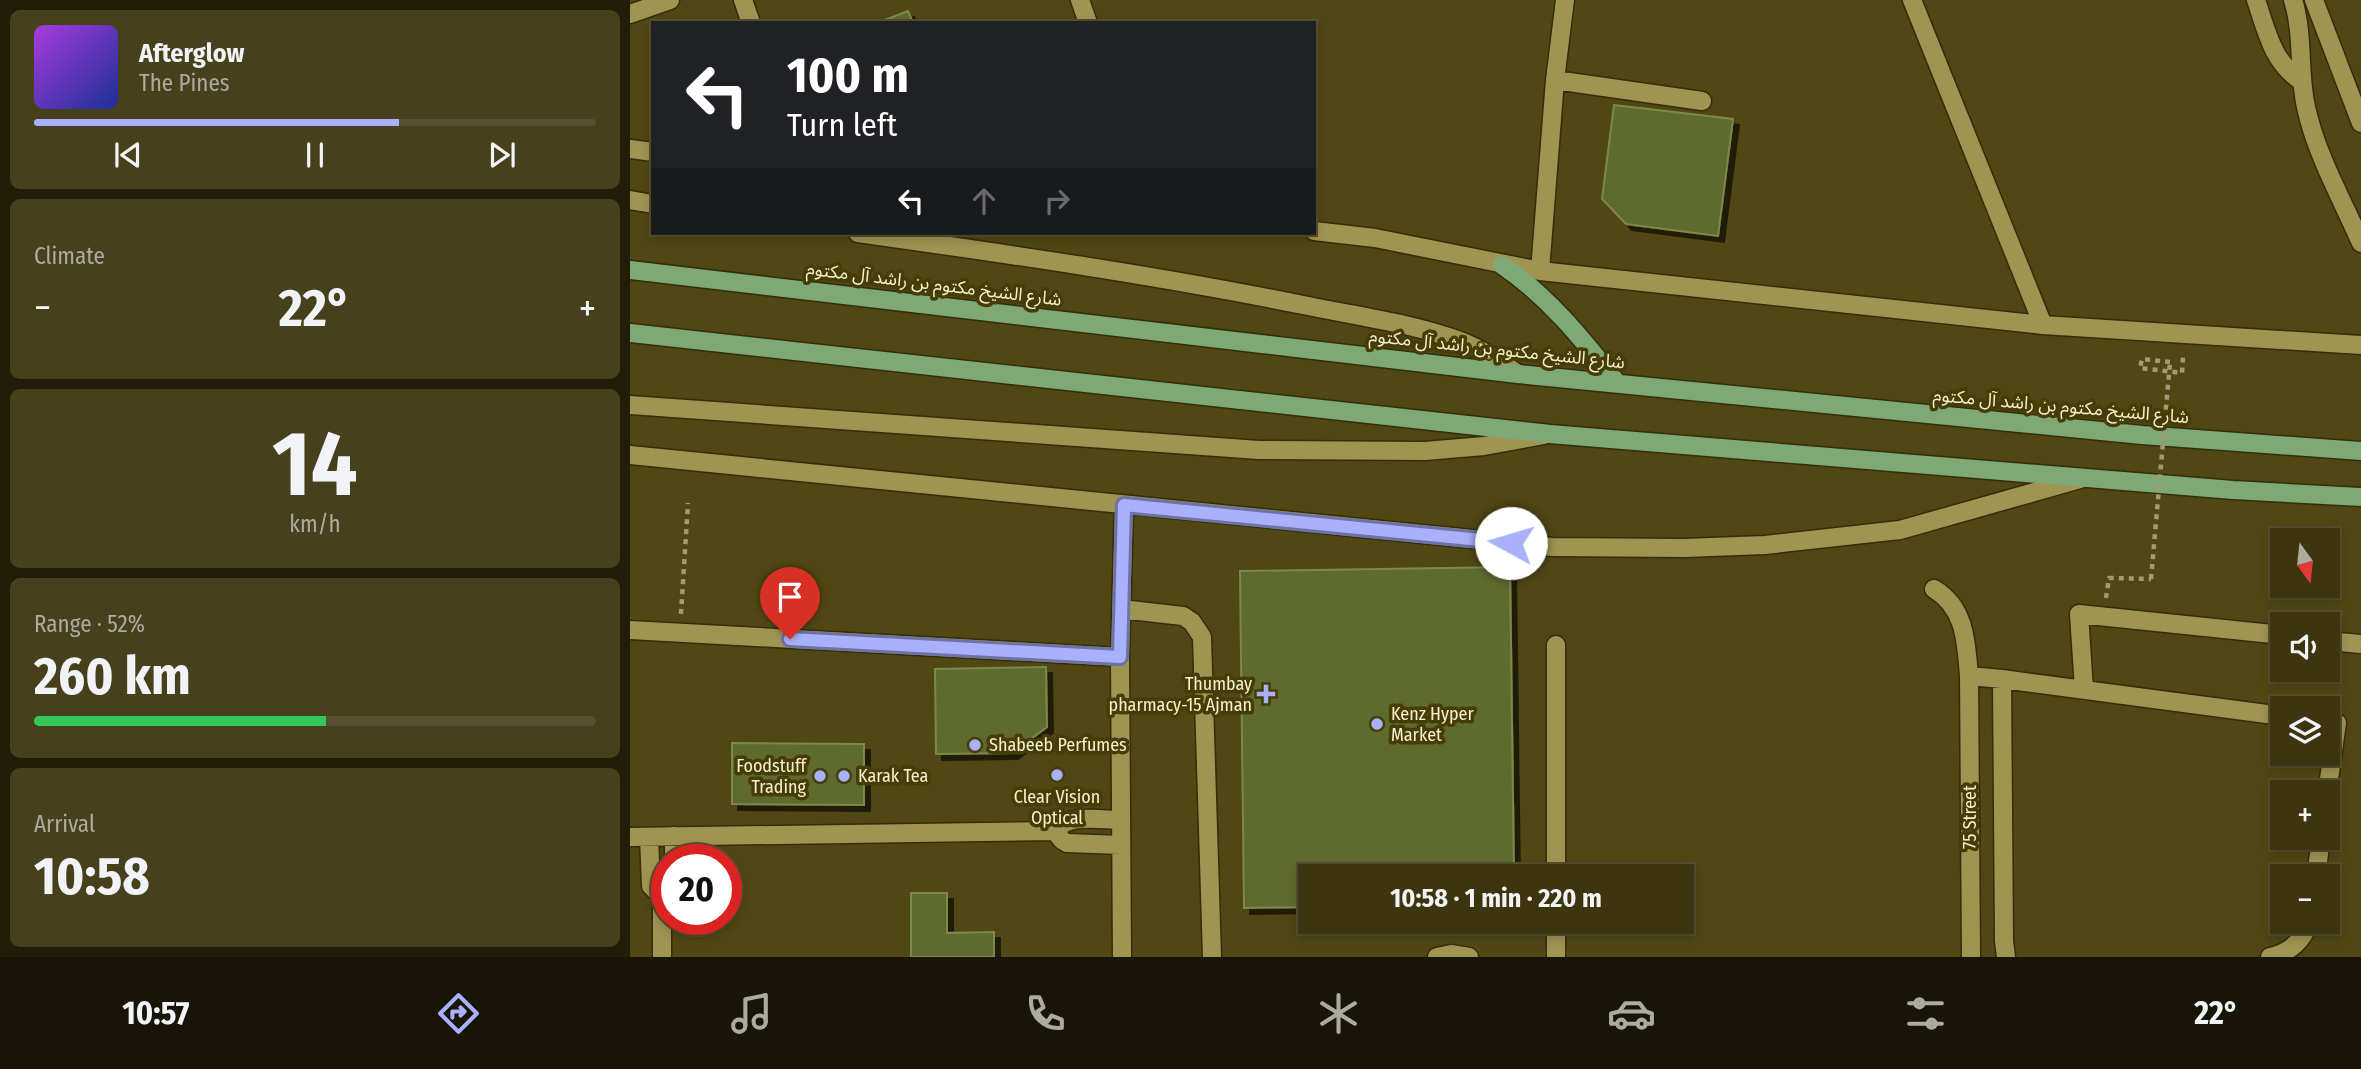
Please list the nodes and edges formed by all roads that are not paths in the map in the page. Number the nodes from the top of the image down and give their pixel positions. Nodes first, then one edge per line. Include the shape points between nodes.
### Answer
1 (670, 0) edge
2 (743, 0) edge
3 (1080, 0) edge
4 (1565, 0) edge
5 (1912, 0) edge
6 (2256, 0) edge
7 (2314, 0) edge
8 (2297, 1) edge
9 (630, 14) edge
10 (750, 21) edge
11 (1087, 21) edge
12 (1555, 80) junction
13 (2301, 81) junction
14 (1702, 101) dead end
15 (2361, 124) edge
16 (630, 149) edge
17 (651, 152) edge
18 (630, 200) edge
19 (651, 204) edge
20 (1316, 231) edge
21 (871, 235) edge
22 (2361, 243) edge
23 (1502, 265) junction
24 (630, 270) edge
25 (1539, 271) junction
26 (2043, 325) junction
27 (630, 333) edge
28 (2361, 345) edge
29 (1518, 374) junction
30 (1618, 384) junction
31 (630, 405) edge
32 (1550, 435) junction
33 (2361, 451) edge
34 (630, 456) edge
35 (2084, 478) junction
36 (2361, 497) edge
37 (1124, 505) junction
38 (1934, 589) dead end
39 (1121, 609) junction
40 (630, 630) edge
41 (2270, 634) edge
42 (2340, 641) edge
43 (2361, 644) edge
44 (1556, 645) dead end
45 (1120, 657) junction
46 (1969, 676) junction
47 (2002, 679) junction
48 (2084, 689) junction
49 (2270, 714) edge
50 (1121, 820) junction
51 (1055, 831) junction
52 (630, 836) edge
53 (649, 836) junction
54 (674, 836) junction
55 (674, 844) edge
56 (1121, 845) junction
57 (1556, 864) edge
58 (651, 886) edge
59 (1556, 934) edge
60 (2303, 934) edge
61 (663, 935) edge
62 (662, 957) edge
63 (1122, 957) edge
64 (1212, 957) edge
65 (1437, 957) edge
66 (1469, 957) edge
67 (1556, 957) edge
68 (1971, 957) edge
69 (2006, 957) edge
70 (2270, 957) edge

1 - 9 street
2 - 10 street
3 - 11 street
4 - 12 street
5 - 26 street
6 - 13 street via 2275,54
7 - 15 street
8 - 13 street
12 - 14 street
12 - 25 street
13 - 22 street via 2314,136
16 - 17 street
18 - 19 street
20 - 23 street via 1375,238
21 - 29 street via 1158,278 1399,325 1464,342
23 - 25 street
23 - 30 main road via 1559,313
24 - 29 main road, شارع الشيخ مكتوم بن راشد آل مكتوم
25 - 26 street
26 - 28 street
27 - 32 main road
29 - 30 main road, شارع الشيخ مكتوم بن راشد آل مكتوم
30 - 33 main road, شارع الشيخ مكتوم بن راشد آل مكتوم
31 - 32 street via 1259,450 1425,451
32 - 35 main road
34 - 37 street
35 - 36 main road
35 - 37 street via 1900,530 1765,545 1684,548 1552,547
37 - 39 street
38 - 46 street, 75 Street via 1959,614
39 - 45 street
39 - 64 street via 1183,616 1202,637
40 - 45 street
41 - 48 street via 2079,614
42 - 43 street
44 - 57 street
45 - 50 street
46 - 47 street
46 - 68 street, 75 Street
47 - 48 street
47 - 69 street
48 - 49 street
50 - 51 street via 1066,821
50 - 56 street
51 - 54 street
51 - 56 street via 1067,842
52 - 53 street
53 - 54 street
53 - 58 street
54 - 55 street
56 - 63 street
59 - 67 street
60 - 70 street via 2290,950
61 - 62 street
65 - 66 street

